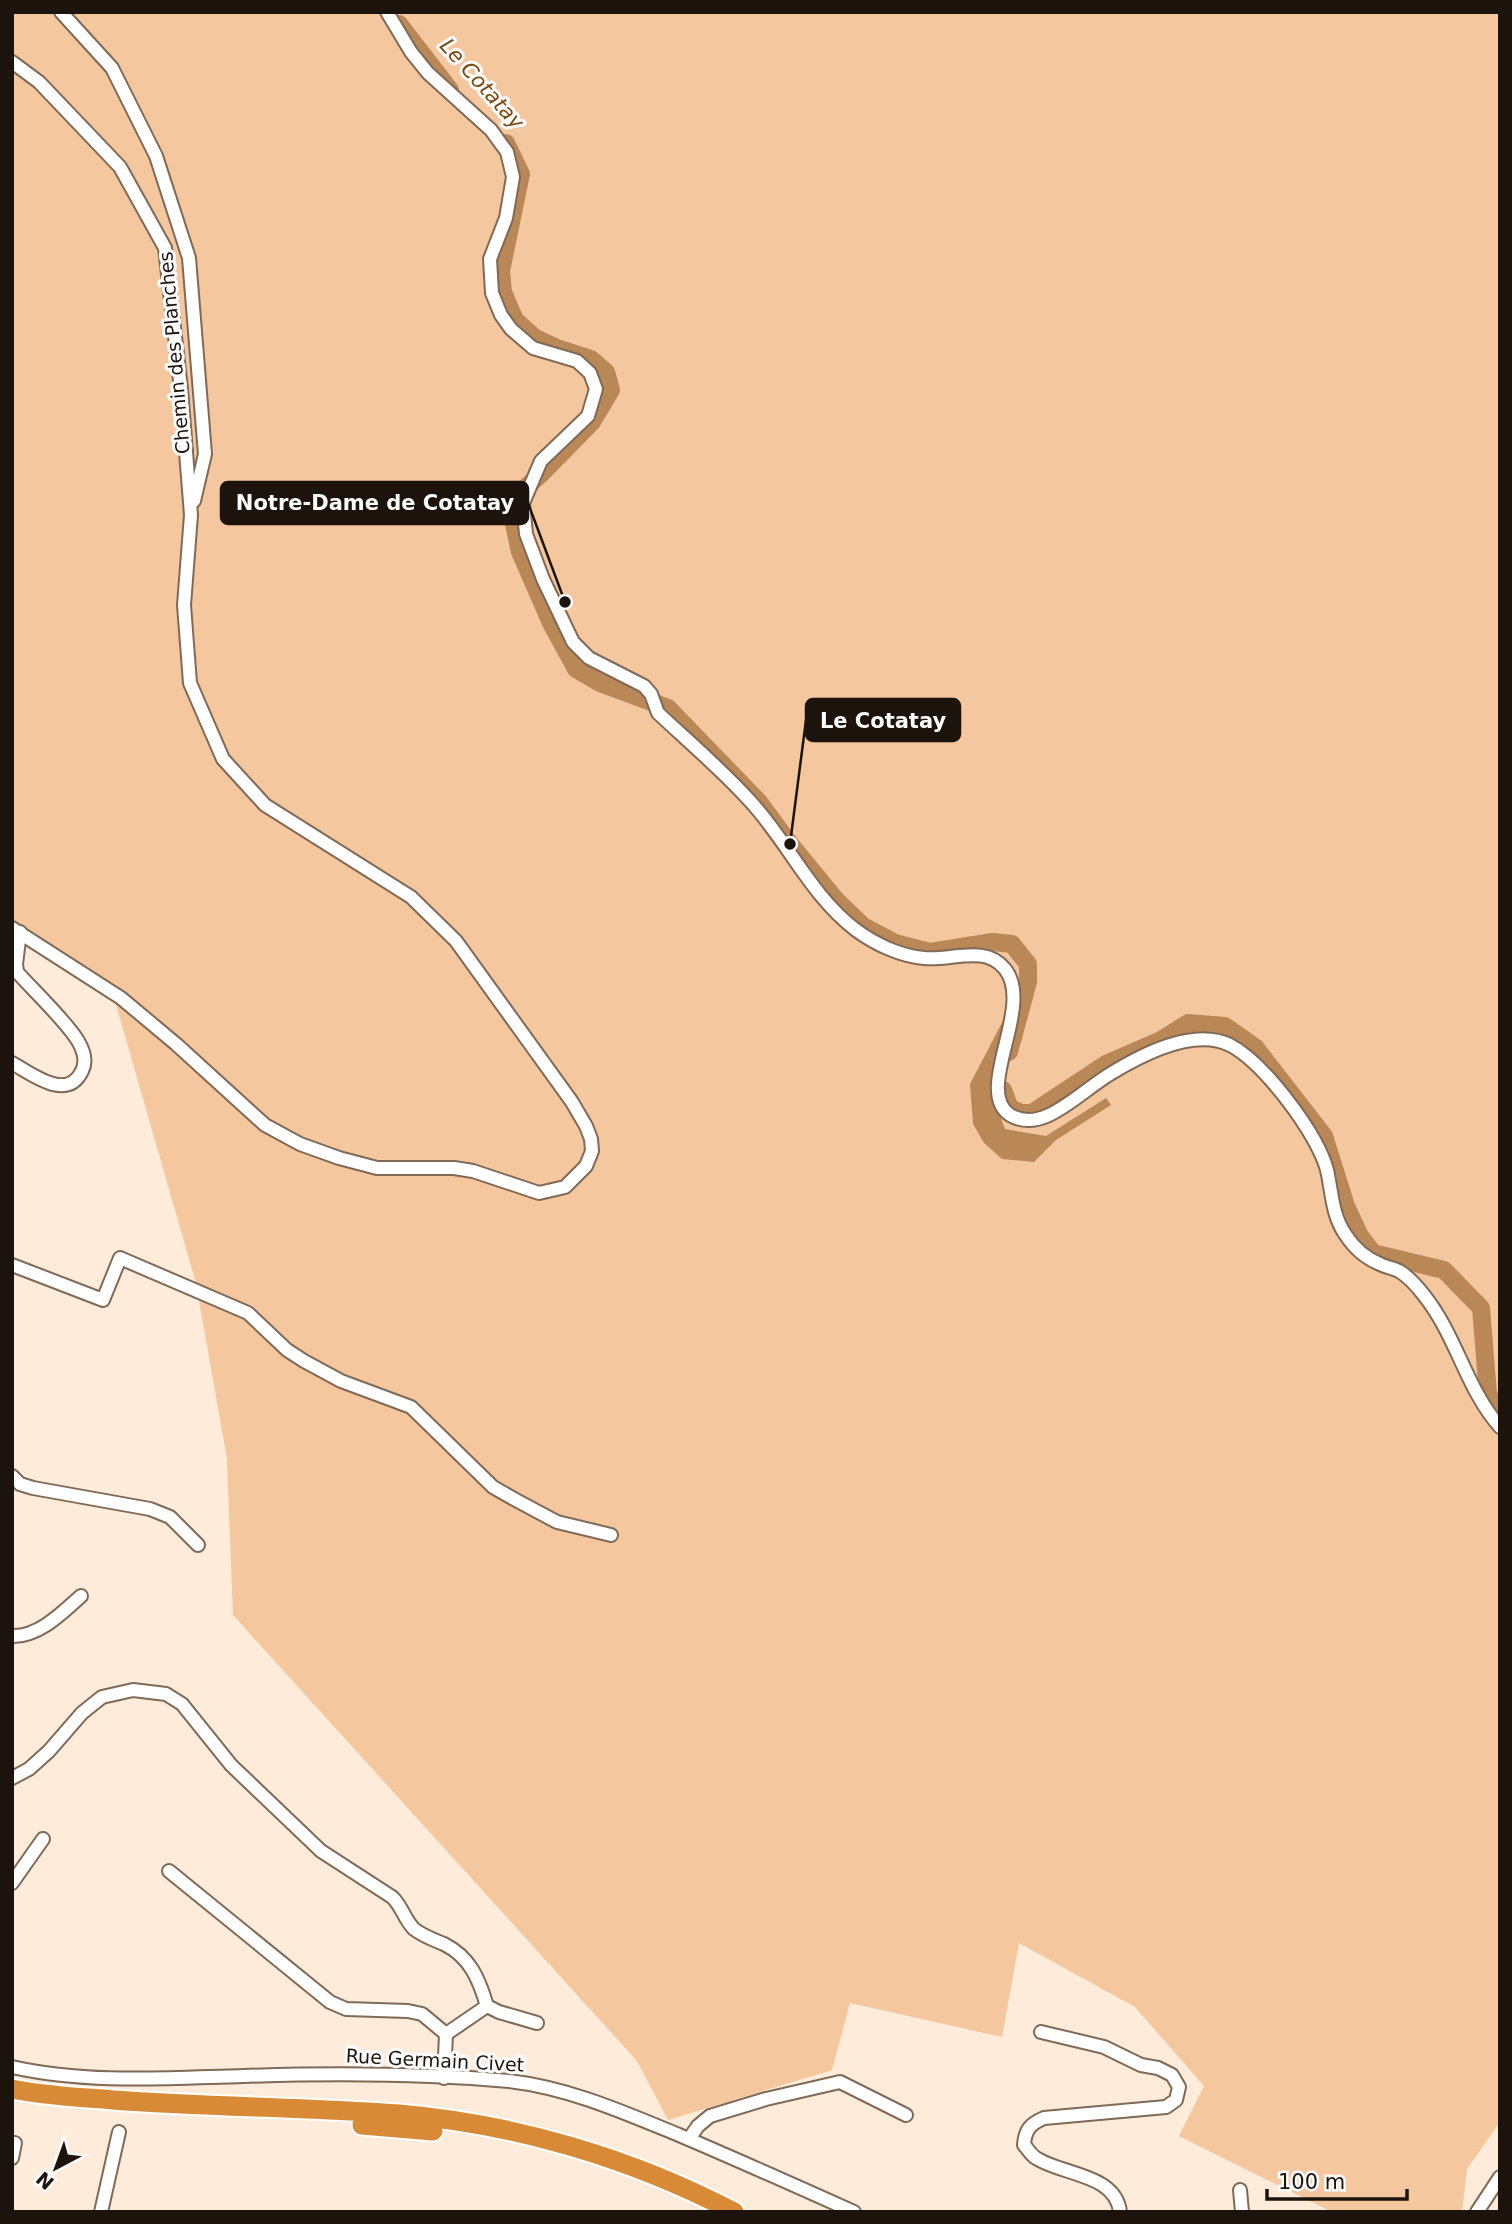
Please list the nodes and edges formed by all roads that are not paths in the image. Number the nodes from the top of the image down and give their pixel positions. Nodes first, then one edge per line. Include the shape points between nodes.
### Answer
1 (61, 12) edge
2 (387, 12) edge
3 (12, 62) edge
4 (191, 515) junction
5 (16, 930) edge
6 (12, 1063) edge
7 (12, 1265) edge
8 (1499, 1423) edge
9 (12, 1476) edge
10 (611, 1535) dead end
11 (198, 1545) dead end
12 (81, 1595) dead end
13 (12, 1636) edge
14 (12, 1778) edge
15 (43, 1839) dead end
16 (169, 1871) dead end
17 (12, 1883) edge
18 (487, 2006) junction
19 (537, 2023) dead end
20 (1041, 2032) dead end
21 (446, 2034) junction
22 (12, 2067) edge
23 (444, 2078) junction
24 (12, 2089) edge
25 (12, 2101) edge
26 (906, 2115) dead end
27 (119, 2132) dead end
28 (689, 2140) junction
29 (15, 2143) dead end
30 (12, 2158) edge
31 (1500, 2177) edge
32 (1240, 2190) dead end
33 (837, 2207) edge
34 (101, 2212) edge
35 (706, 2212) edge
36 (734, 2212) edge
37 (854, 2212) edge
38 (1120, 2212) edge
39 (1242, 2212) edge
40 (1477, 2212) edge

1 - 4 street, Chemin des Planches via 112,68 156,156 189,258 205,454
2 - 8 street via 428,73 491,130 507,152 513,177 506,218 490,258 492,293 501,315 533,348 577,361 590,373 596,389 589,416 541,461 523,503 526,534 573,642 589,658 645,686 658,713 750,801 824,898 857,930 910,956 987,954 997,960 1014,982 1013,1011 997,1087 1005,1111 1014,1117 1031,1120 1049,1115 1111,1073 1178,1043 1212,1040 1247,1057 1311,1132 1343,1232 1368,1259 1397,1269 1426,1297 1453,1340 1481,1403
3 - 4 street via 39,82 120,167 165,248
4 - 5 street via 184,605 190,682 223,759 265,805 411,897 456,941 572,1102 591,1139 591,1156 565,1187 539,1193 473,1171 377,1168 300,1144 265,1125 121,998
5 - 6 street via 17,972 77,1039 85,1055 79,1078 67,1086 55,1086
7 - 10 street via 103,1300 120,1258 248,1313 304,1361 341,1381 411,1407 493,1487 557,1522
9 - 11 street via 33,1488 150,1509 170,1517
12 - 13 street via 50,1622
14 - 18 street via 49,1751 102,1696 133,1690 166,1694 182,1704 231,1765 321,1851 392,1897 421,1934 462,1956 477,1975
15 - 17 street
16 - 21 street via 330,2002 346,2009 422,2014
18 - 19 street
18 - 21 street
20 - 38 street via 1104,2047 1158,2068 1172,2075 1179,2087 1175,2100 1166,2107 1044,2118 1032,2123 1025,2133 1024,2145 1035,2157 1108,2188 1119,2200
21 - 23 street
22 - 23 street, Rue Germain Civet via 83,2077 321,2074
23 - 28 street, Rue Germain Civet via 509,2081 572,2093
24 - 36 highway via 158,2104 401,2115 504,2129 617,2161
25 - 35 highway via 71,2110 453,2133 581,2162
26 - 28 street via 840,2082 710,2116
27 - 34 street
28 - 33 street, Rue Germain Civet
29 - 30 street
31 - 40 street
32 - 39 street
33 - 37 street, Rue Germain Civet

